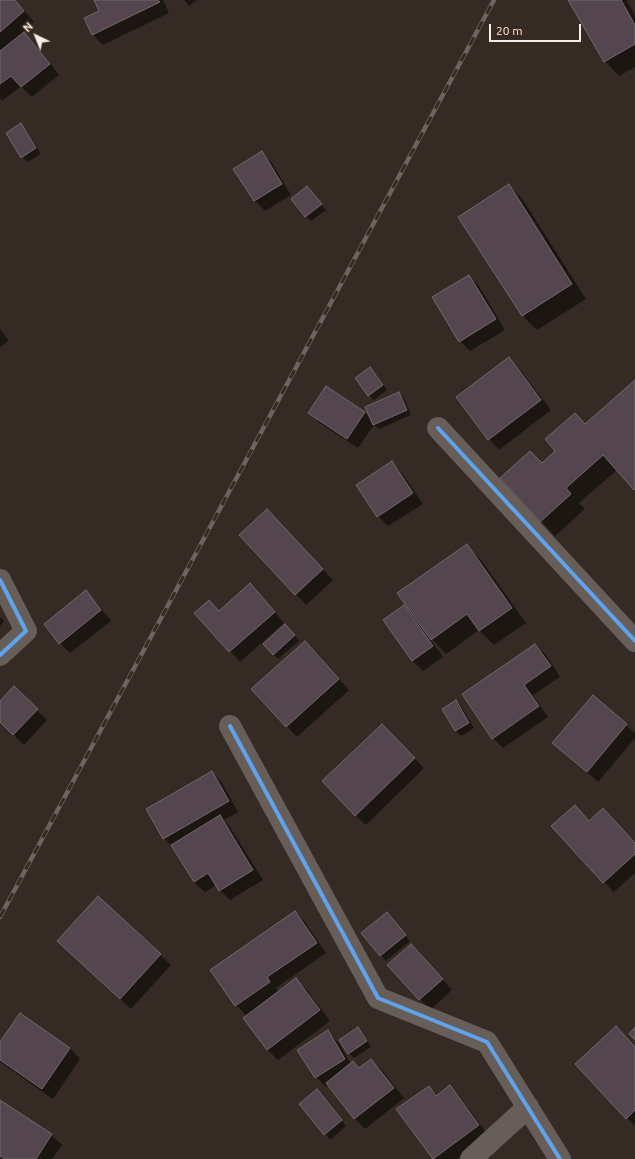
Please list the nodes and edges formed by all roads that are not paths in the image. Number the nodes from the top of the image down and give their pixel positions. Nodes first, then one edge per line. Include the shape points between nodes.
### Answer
1 (438, 428) dead end
2 (0, 580) edge
3 (635, 641) edge
4 (0, 655) edge
5 (230, 726) dead end
6 (528, 1107) junction
7 (471, 1159) edge
8 (560, 1159) edge

1 - 3 street
2 - 4 street via 26,631
5 - 6 street via 378,998 487,1042
6 - 7 street
6 - 8 street

